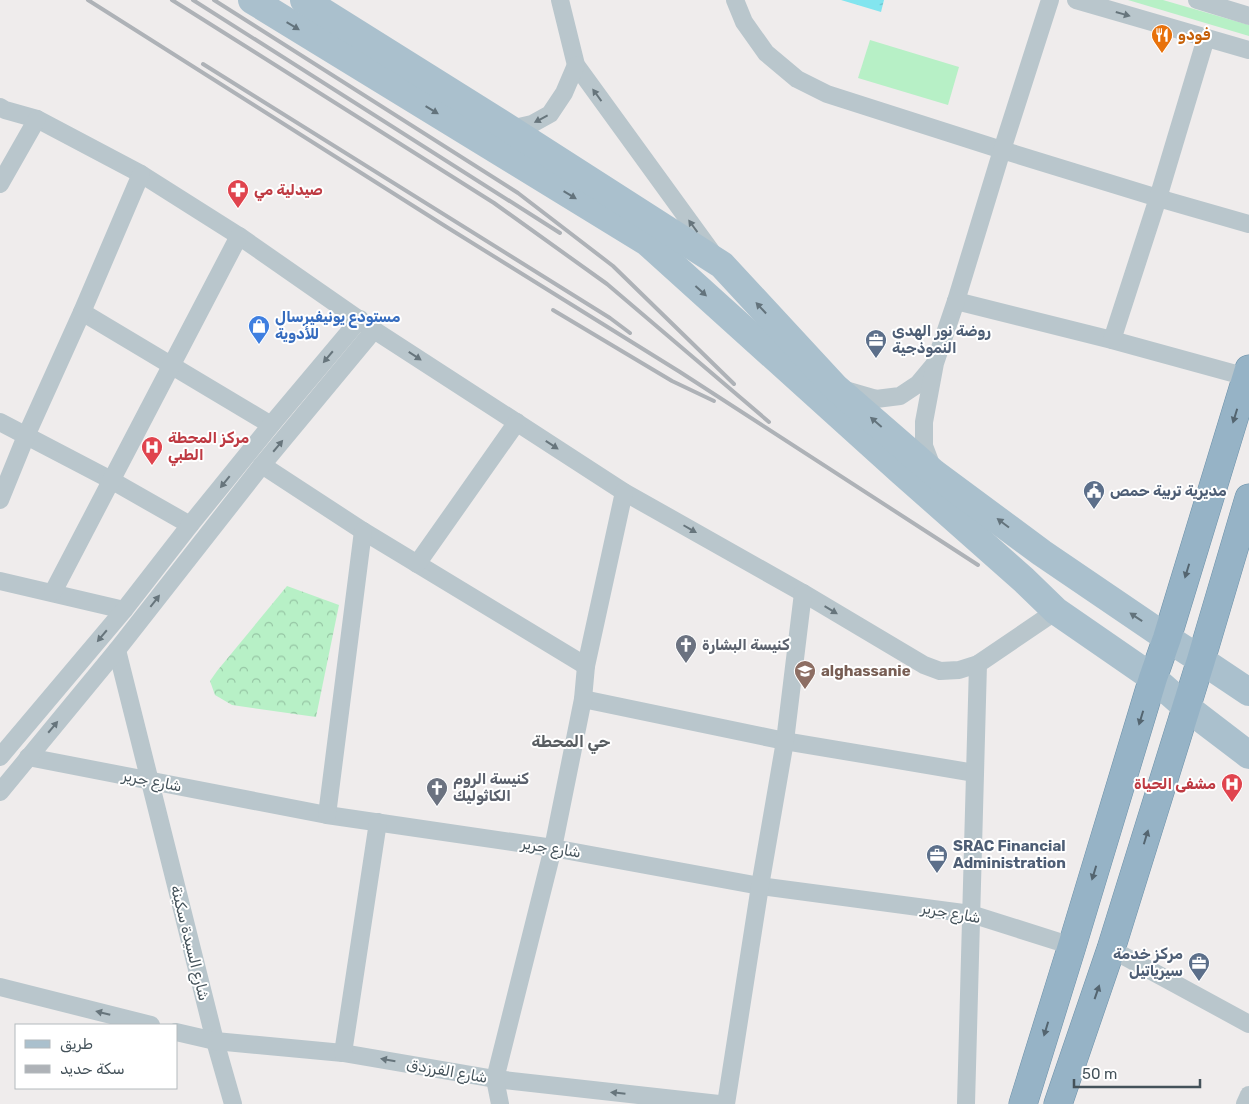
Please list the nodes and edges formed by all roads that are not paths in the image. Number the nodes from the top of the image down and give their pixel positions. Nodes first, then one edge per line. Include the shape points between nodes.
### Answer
1 (252, 0) edge
2 (304, 0) edge
3 (560, 0) edge
4 (735, 0) edge
5 (1050, 0) edge
6 (1076, 0) edge
7 (1197, 0) edge
8 (1216, 3) edge
9 (1249, 16) edge
10 (1206, 38) junction
11 (1249, 50) edge
12 (576, 65) junction
13 (2, 110) edge
14 (37, 119) junction
15 (510, 129) junction
16 (1002, 150) junction
17 (141, 174) junction
18 (0, 184) edge
19 (1158, 198) junction
20 (1249, 224) edge
21 (239, 236) junction
22 (722, 266) junction
23 (956, 300) junction
24 (82, 312) junction
25 (360, 319) junction
26 (374, 330) junction
27 (1112, 340) junction
28 (935, 364) junction
29 (172, 366) junction
30 (1248, 373) edge
31 (834, 387) junction
32 (0, 422) edge
33 (517, 422) junction
34 (271, 425) junction
35 (26, 436) junction
36 (262, 465) junction
37 (934, 472) junction
38 (111, 480) junction
39 (624, 492) junction
40 (1249, 498) edge
41 (0, 500) edge
42 (190, 525) junction
43 (363, 531) junction
44 (417, 564) junction
45 (0, 581) edge
46 (53, 592) junction
47 (803, 593) junction
48 (124, 610) junction
49 (1056, 611) junction
50 (1167, 638) junction
51 (117, 650) junction
52 (1201, 660) junction
53 (978, 664) junction
54 (586, 666) junction
55 (1153, 678) junction
56 (1249, 692) edge
57 (583, 699) junction
58 (1186, 707) junction
59 (785, 741) junction
60 (1249, 754) edge
61 (0, 756) edge
62 (28, 757) junction
63 (975, 773) junction
64 (149, 781) junction
65 (0, 792) edge
66 (327, 814) junction
67 (378, 822) junction
68 (553, 848) junction
69 (760, 886) junction
70 (971, 914) junction
71 (1072, 946) junction
72 (1111, 949) junction
73 (0, 987) edge
74 (147, 1024) edge
75 (1249, 1024) edge
76 (178, 1032) edge
77 (215, 1041) junction
78 (343, 1053) junction
79 (495, 1079) junction
80 (1249, 1095) edge
81 (233, 1104) edge
82 (500, 1104) edge
83 (726, 1104) edge
84 (966, 1104) edge
85 (1023, 1104) edge
86 (1058, 1104) edge
87 (1245, 1104) edge

1 -> 49 main road via 647,242
2 - 15 main road
3 - 12 street
4 - 16 street via 744,22 766,53 797,79 827,94
5 - 16 street
6 -> 10 street
7 - 8 street
8 - 9 street
10 - 11 street
10 - 19 street
12 -> 15 street via 564,93 550,114 532,124
22 -> 12 street
13 - 14 street
14 - 17 street
14 - 18 street
15 - 22 main road
16 - 19 street
16 - 23 street
17 - 21 street
17 - 24 street
19 - 20 street
19 - 27 street
21 - 25 street
21 - 29 street
31 -> 22 main road
23 - 27 street
23 - 28 street
24 - 29 street
24 - 35 street
25 - 26 street
25 -> 34 street
26 -> 33 street
36 -> 26 street
27 - 30 street
28 - 31 street via 918,384 900,396 876,400
28 - 37 street via 924,422 924,446
29 - 34 street
29 - 38 street
30 -> 50 highway
37 -> 31 main road
32 - 35 street
33 -> 39 street
33 - 44 street
34 -> 42 street
35 - 38 street
35 - 41 street
36 - 43 street
51 -> 36 street
50 -> 37 main road via 1042,553
38 - 42 street
38 - 46 street
39 -> 47 street
39 - 54 street
40 - 52 highway
42 - 48 street
43 - 44 street
43 - 66 street
44 - 54 street
45 - 46 street
46 - 48 street
47 -> 53 street via 940,671
47 - 59 street
48 -> 61 street
49 - 53 street
49 - 55 main road
50 - 52 main road
50 - 55 highway
62 -> 51 street
51 - 64 street, شارع السيدة سكينة
52 - 56 main road
52 - 58 highway
53 - 63 street
54 - 57 street
55 - 58 main road
55 -> 71 highway
57 - 59 street
57 - 68 street
58 - 60 main road
72 -> 58 highway
59 - 63 street
59 - 69 street
62 - 64 street, شارع جرير
62 - 65 street
63 - 70 street
64 - 66 street, شارع جرير
64 - 77 street, شارع السيدة سكينة
66 - 67 street, شارع جرير
67 - 68 street, شارع جرير
67 - 78 street
68 - 69 street, شارع جرير
68 - 79 street
69 - 70 street, شارع جرير
69 - 83 street
70 - 71 street, شارع جرير
70 - 84 street
71 -> 85 highway
72 - 75 street
86 -> 72 highway
74 -> 73 street
76 - 77 street, شارع الفرزدق
77 - 78 street, شارع الفرزدق
77 - 81 street, شارع السيدة سكينة
79 -> 78 street, شارع الفرزدق
79 - 82 street
83 -> 79 street, شارع الفرزدق
80 - 87 street

